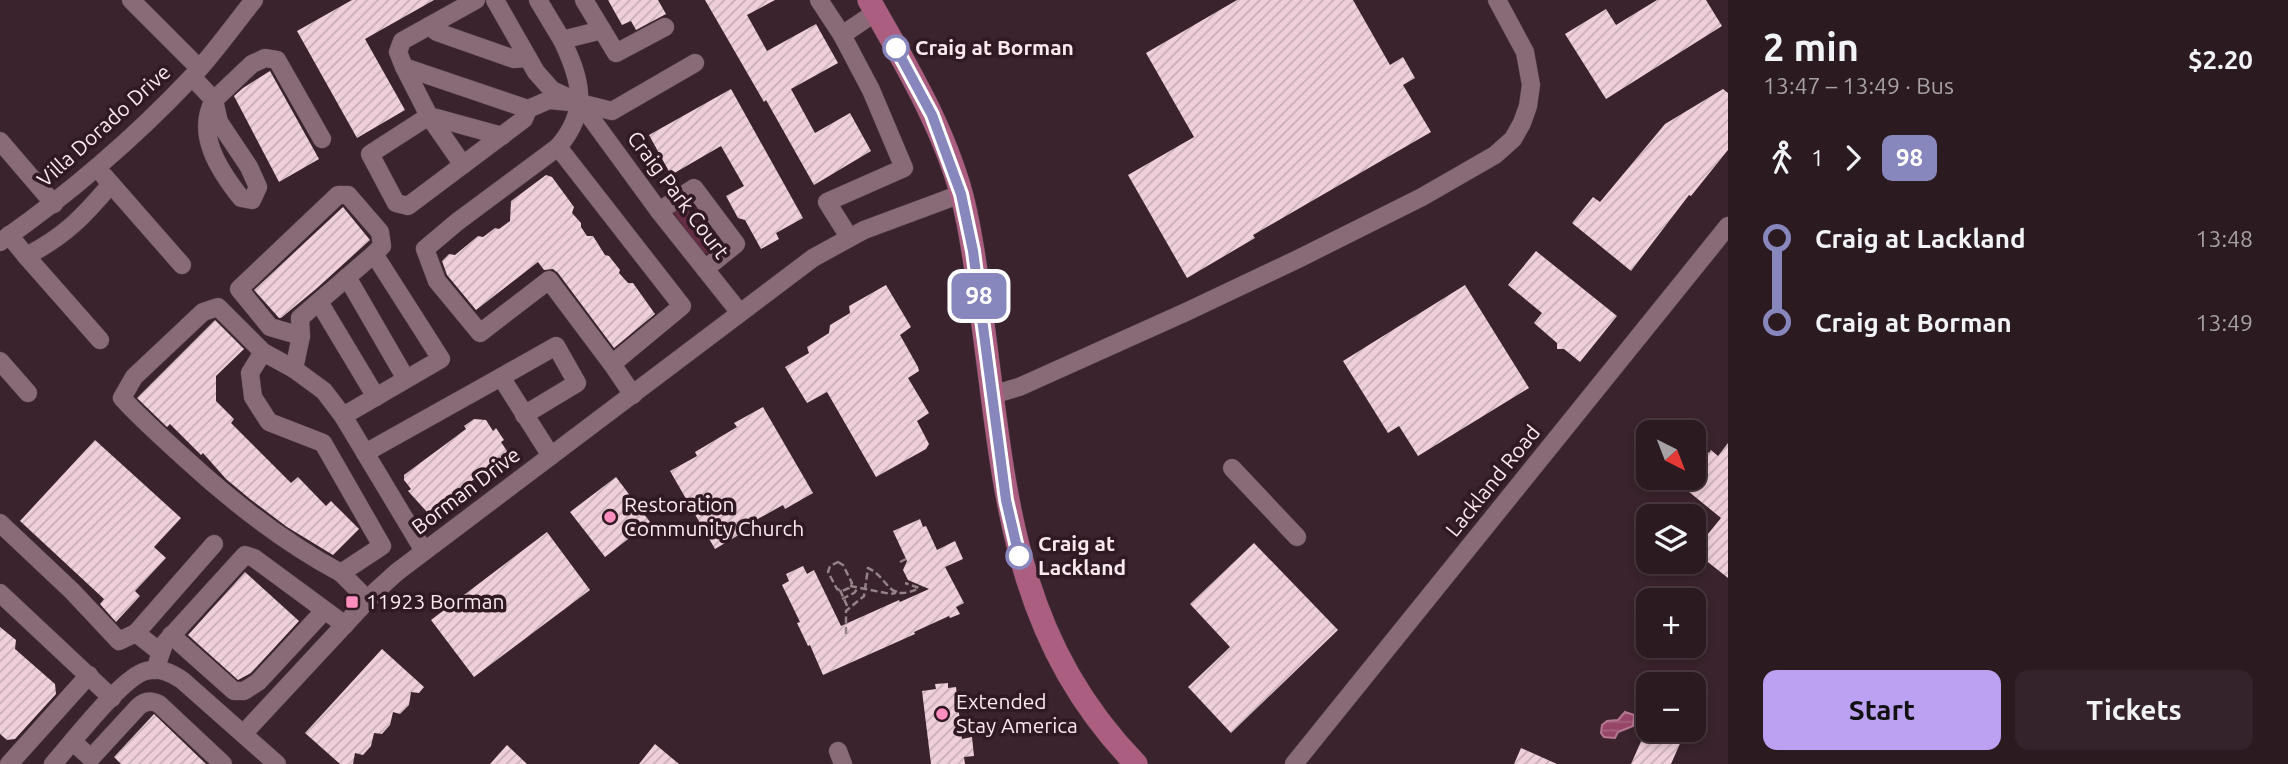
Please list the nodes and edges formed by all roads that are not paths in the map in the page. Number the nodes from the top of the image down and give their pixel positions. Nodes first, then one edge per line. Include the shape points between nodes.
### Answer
1 (131, 0) edge
2 (254, 0) edge
3 (475, 0) edge
4 (495, 0) edge
5 (538, 0) edge
6 (584, 0) edge
7 (819, 0) edge
8 (1497, 0) edge
9 (873, 6) edge
10 (429, 26) junction
11 (665, 27) dead end
12 (601, 30) junction
13 (842, 35) junction
14 (562, 40) junction
15 (528, 58) junction
16 (695, 63) dead end
17 (404, 67) junction
18 (195, 73) junction
19 (214, 100) junction
20 (580, 103) junction
21 (528, 109) junction
22 (429, 116) junction
23 (502, 136) junction
24 (322, 139) dead end
25 (0, 141) edge
26 (558, 147) junction
27 (463, 165) junction
28 (97, 168) junction
29 (111, 184) junction
30 (961, 194) junction
31 (54, 204) junction
32 (659, 211) junction
33 (1728, 226) edge
34 (849, 237) junction
35 (5, 238) edge
36 (374, 254) junction
37 (26, 256) junction
38 (182, 265) dead end
39 (705, 269) junction
40 (347, 277) junction
41 (318, 302) junction
42 (740, 313) junction
43 (301, 336) junction
44 (100, 340) dead end
45 (262, 352) junction
46 (0, 361) edge
47 (612, 364) junction
48 (294, 369) junction
49 (501, 377) junction
50 (406, 379) junction
51 (28, 393) dead end
52 (633, 396) junction
53 (992, 396) junction
54 (376, 397) junction
55 (524, 415) junction
56 (343, 416) junction
57 (365, 453) junction
58 (551, 456) junction
59 (1233, 468) dead end
60 (377, 473) junction
61 (351, 492) junction
62 (0, 523) edge
63 (1297, 537) dead end
64 (214, 544) dead end
65 (424, 551) junction
66 (341, 573) junction
67 (0, 593) edge
68 (368, 600) junction
69 (324, 611) junction
70 (345, 625) junction
71 (136, 633) junction
72 (171, 635) junction
73 (160, 652) junction
74 (155, 670) junction
75 (89, 675) junction
76 (112, 698) junction
77 (244, 733) junction
78 (73, 742) junction
79 (0, 760) edge
80 (94, 761) edge
81 (271, 762) edge
82 (7, 764) edge
83 (53, 764) edge
84 (223, 764) edge
85 (1136, 764) edge
86 (1294, 764) edge

1 - 18 street
2 - 18 street, Villa Dorado Drive
3 - 10 street
4 - 15 street
5 - 14 street
6 - 12 street
7 - 13 street
8 - 53 street via 1525,52 1531,85 1522,124 1495,155 1422,197 1186,312
9 - 13 street
9 - 30 main road via 922,94
10 - 15 street via 514,59
10 - 17 street via 402,41 398,52
11 - 12 street via 615,53
12 - 14 street
13 - 34 street via 904,168 827,202
14 - 20 street via 578,72
15 - 20 street via 552,90
16 - 20 street via 612,111
17 - 21 street
17 - 22 street
18 - 19 street
18 - 28 street, Villa Dorado Drive
19 - 19 street via 219,122 258,187 252,200 241,198 226,179 206,137 208,111
19 - 24 street via 252,64 265,58 277,60
20 - 21 street via 549,100
20 - 26 street via 570,134
20 - 32 street, Craig Park Court
21 - 23 street via 524,119
22 - 23 street
22 - 27 street
22 - 27 street via 370,154 396,203 408,206
23 - 27 street
25 - 31 street
26 - 47 street via 682,306
26 - 47 street via 425,249 437,281 480,333 549,280
28 - 29 street
28 - 31 street, Villa Dorado Drive
29 - 37 street via 81,219 51,244
29 - 38 street
30 - 34 street, Borman Drive
30 - 53 main road
31 - 35 street, Villa Dorado Drive
32 - 39 street, Craig Park Court
32 - 39 street via 694,188 736,244
33 - 86 street, Lackland Road
34 - 42 street, Borman Drive
35 - 37 street
36 - 40 street
36 - 43 street via 383,246 380,232 348,195 338,195 239,289 270,327
36 - 50 street via 442,359
37 - 44 street
39 - 42 street, Craig Park Court
40 - 41 street
40 - 50 street
41 - 43 street via 300,318
41 - 54 street
42 - 52 street, Borman Drive
43 - 48 street
45 - 48 street
45 - 61 street via 250,373 253,397 269,422 323,443
45 - 66 street via 218,307 202,312 134,377 122,398 231,500 303,553
46 - 51 street
47 - 52 street
48 - 56 street via 324,391
49 - 55 street
49 - 55 street via 556,346 577,383
49 - 57 street
50 - 54 street
52 - 58 street, Borman Drive
53 - 85 main road via 1012,525 1040,613 1070,680
54 - 56 street
55 - 58 street
56 - 57 street
57 - 60 street
58 - 65 street, Borman Drive
59 - 63 street
60 - 61 street
60 - 65 street
61 - 66 street via 382,546
62 - 71 street via 119,641
64 - 71 street
65 - 68 street, Borman Drive
66 - 68 street
67 - 75 street
68 - 70 street, Borman Drive
69 - 70 street
69 - 72 street via 245,555
69 - 72 street via 258,682 244,691 234,691
70 - 77 street, Borman Drive
71 - 73 street
72 - 73 street
73 - 74 street
74 - 76 street via 129,680
74 - 77 street via 166,670 182,680
75 - 76 street
75 - 82 street
76 - 78 street
77 - 81 street
78 - 80 street
78 - 83 street
79 - 82 street
80 - 84 street via 138,707 152,702

